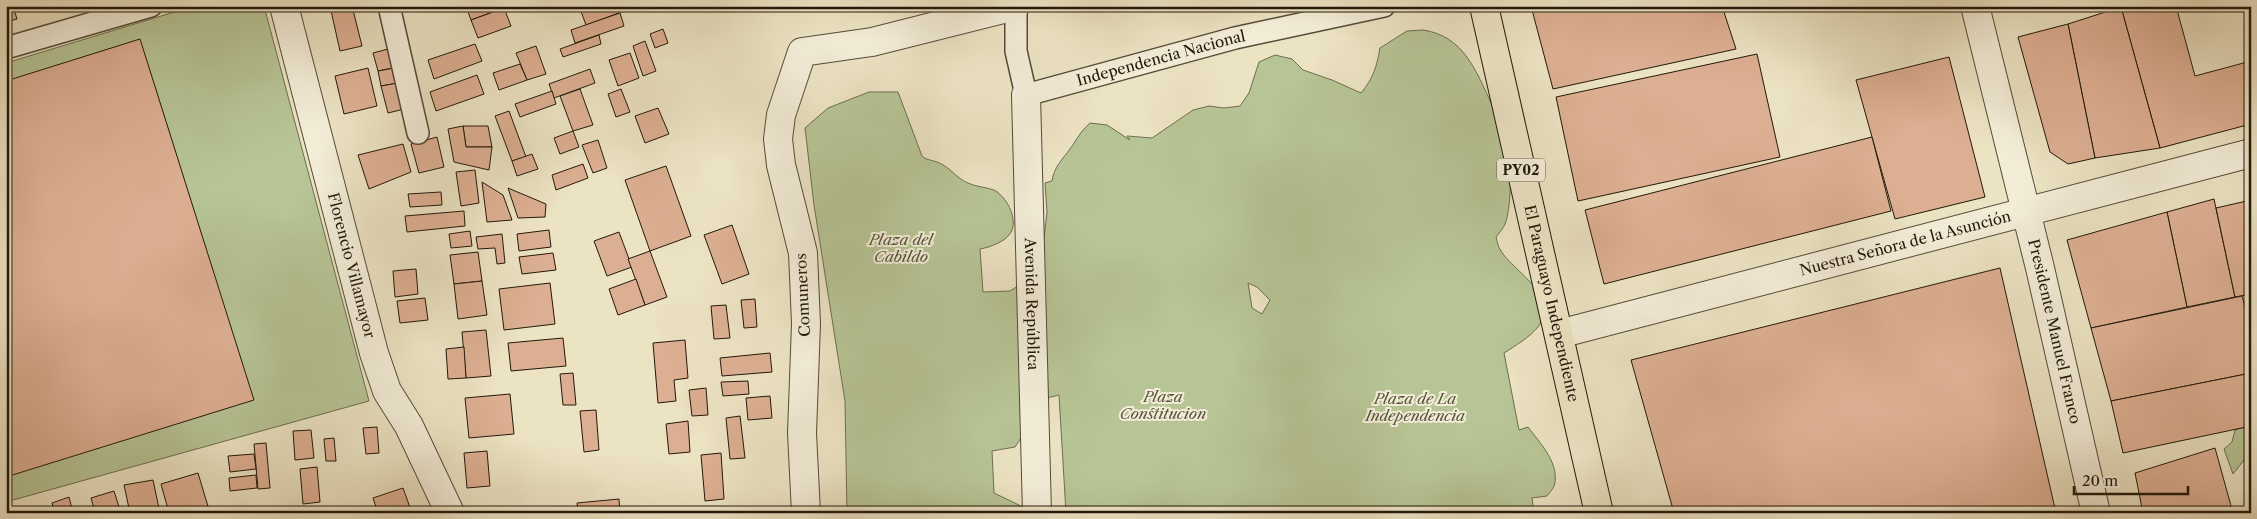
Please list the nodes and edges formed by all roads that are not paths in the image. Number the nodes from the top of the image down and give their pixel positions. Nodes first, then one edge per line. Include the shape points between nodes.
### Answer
1 (151, 6) edge
2 (284, 6) edge
3 (389, 6) edge
4 (1016, 6) edge
5 (1384, 6) edge
6 (1484, 6) edge
7 (1975, 6) edge
8 (6, 48) edge
9 (1026, 95) junction
10 (418, 133) dead end
11 (2251, 153) edge
12 (2026, 213) junction
13 (1559, 334) junction
14 (450, 513) edge
15 (806, 513) edge
16 (1037, 513) edge
17 (1599, 513) edge
18 (2096, 513) edge

1 - 8 lane
2 - 14 street, Florencio Villamayor via 374,353 388,391 409,426
3 - 10 lane
4 - 9 lane via 1016,51
4 - 15 street, Comuneros via 872,42 802,52 781,115 778,138 781,165 802,253 806,324 802,433
5 - 9 lane, Independencia Nacional via 1235,38
6 - 13 highway, El Paraguayo Independiente / PY02
7 - 12 street, Presidente Manuel Franco
9 - 16 street, Avenida República
11 - 12 street, Nuestra Señora de la Asunción
12 - 13 street, Nuestra Señora de la Asunción
12 - 18 street, Presidente Manuel Franco
13 - 17 highway, El Paraguayo Independiente / PY02

